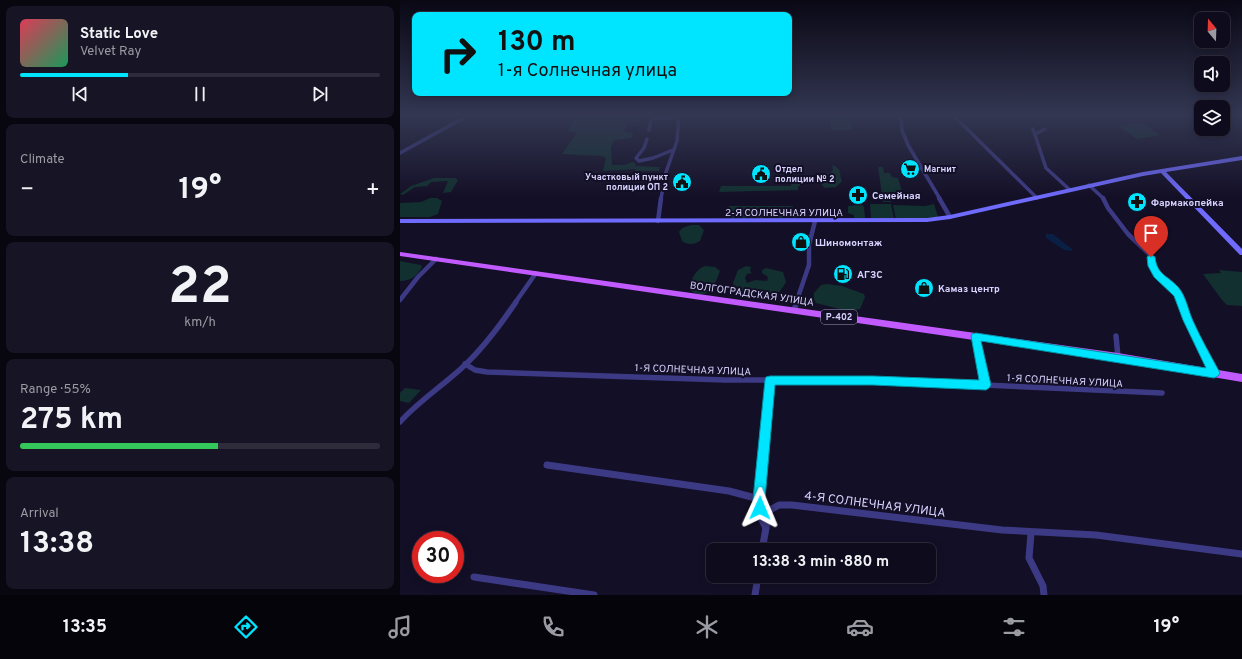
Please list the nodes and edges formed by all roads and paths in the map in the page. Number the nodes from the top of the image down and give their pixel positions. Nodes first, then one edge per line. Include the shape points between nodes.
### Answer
1 (417, 143) edge
2 (646, 143) edge
3 (676, 143) edge
4 (907, 143) edge
5 (981, 143) edge
6 (1038, 143) edge
7 (673, 150) junction
8 (400, 152) edge
9 (1242, 158) edge
10 (1162, 171) junction
11 (1089, 185) junction
12 (1070, 190) junction
13 (1036, 198) junction
14 (950, 217) junction
15 (400, 221) edge
16 (658, 221) junction
17 (815, 221) junction
18 (400, 254) edge
19 (1242, 254) edge
20 (436, 259) junction
21 (536, 273) junction
22 (400, 300) edge
23 (794, 310) junction
24 (976, 336) junction
25 (1116, 336) dead end
26 (1118, 357) junction
27 (466, 364) junction
28 (1214, 373) junction
29 (1242, 378) edge
30 (770, 380) junction
31 (986, 385) junction
32 (1162, 393) dead end
33 (400, 422) edge
34 (547, 465) dead end
35 (759, 499) junction
36 (766, 528) junction
37 (1031, 533) junction
38 (763, 543) edge
39 (1242, 554) edge
40 (474, 577) dead end
41 (757, 583) edge
42 (594, 595) edge
43 (755, 595) edge
44 (1044, 595) edge

1 - 8 street
2 - 7 street via 636,158 639,161
3 - 7 street
4 - 14 street
5 - 13 street
6 - 12 street via 1046,168
7 - 16 street via 665,175
9 - 10 main road, 2-Я СОЛНЕЧНАЯ УЛИЦА
10 - 11 main road, 2-Я СОЛНЕЧНАЯ УЛИЦА
10 - 19 main road
11 - 12 main road, 2-Я СОЛНЕЧНАЯ УЛИЦА
11 - 28 street via 1104,199 1128,234 1150,255 1157,275 1177,292
12 - 13 main road, 2-Я СОЛНЕЧНАЯ УЛИЦА
13 - 14 main road, 2-Я СОЛНЕЧНАЯ УЛИЦА
14 - 17 main road, 2-Я СОЛНЕЧНАЯ УЛИЦА via 916,221
15 - 16 main road, 2-Я СОЛНЕЧНАЯ УЛИЦА
16 - 17 main road, 2-Я СОЛНЕЧНАЯ УЛИЦА
17 - 23 street via 809,245 809,265
18 - 20 main road, ВОЛГОГРАДСКАЯ УЛИЦА / Р-402
20 - 21 main road, ВОЛГОГРАДСКАЯ УЛИЦА / Р-402
20 - 22 street
21 - 23 main road, ВОЛГОГРАДСКАЯ УЛИЦА / Р-402
21 - 27 street via 499,325
23 - 24 main road, ВОЛГОГРАДСКАЯ УЛИЦА / Р-402
24 - 26 main road, ВОЛГОГРАДСКАЯ УЛИЦА / Р-402
24 - 31 street
25 - 26 street
26 - 28 main road, ВОЛГОГРАДСКАЯ УЛИЦА / Р-402
27 - 30 street, 1-Я СОЛНЕЧНАЯ УЛИЦА via 475,370 487,372
27 - 33 street via 421,399
28 - 29 main road, ВОЛГОГРАДСКАЯ УЛИЦА / Р-402
30 - 31 street, 1-Я СОЛНЕЧНАЯ УЛИЦА via 873,380
30 - 35 street
31 - 32 street, 1-Я СОЛНЕЧНАЯ УЛИЦА
34 - 35 street via 729,492
35 - 36 street via 760,516
36 - 37 street, 4-Я СОЛНЕЧНАЯ УЛИЦА via 768,511 780,505 792,504
36 - 38 street
37 - 39 street, 4-Я СОЛНЕЧНАЯ УЛИЦА via 1096,535
37 - 44 street via 1029,558 1043,586
40 - 42 street
41 - 43 street

